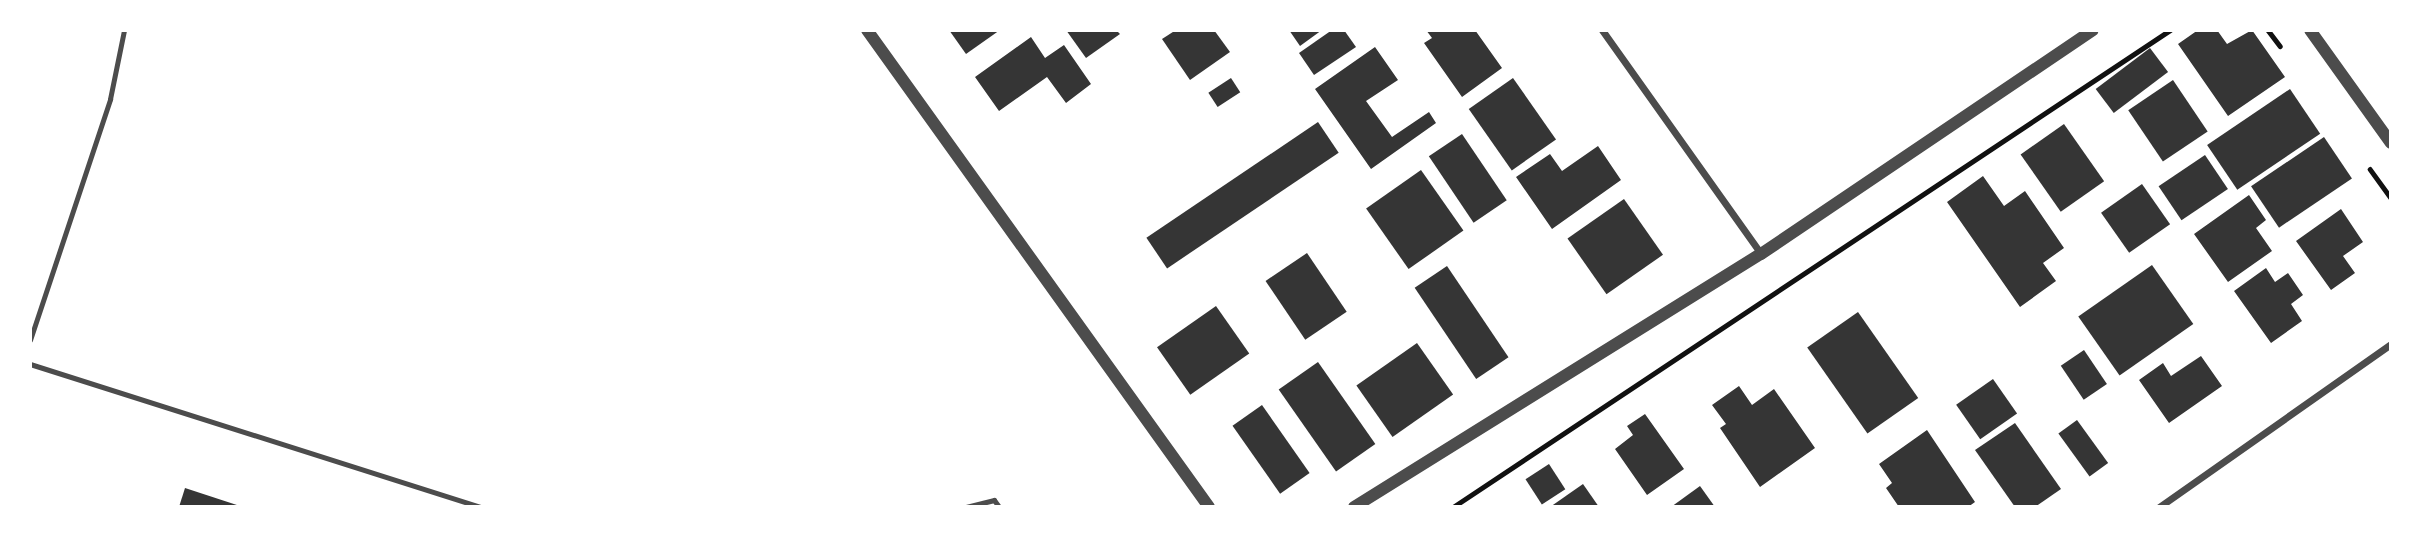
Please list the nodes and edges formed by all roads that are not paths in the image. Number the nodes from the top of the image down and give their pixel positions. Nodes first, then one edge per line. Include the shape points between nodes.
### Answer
1 (124, 30) edge
2 (867, 30) edge
3 (1602, 30) edge
4 (2093, 30) edge
5 (2310, 30) edge
6 (2391, 143) edge
7 (1761, 254) junction
8 (30, 340) edge
9 (2391, 344) edge
10 (30, 363) edge
11 (481, 507) edge
12 (966, 507) edge
13 (999, 507) edge
14 (1209, 507) edge
15 (1354, 507) edge
16 (2159, 507) edge

1 - 8 lane via 110,99
2 - 14 street
3 - 7 street
4 - 7 street
5 - 6 street
7 - 15 street
9 - 16 street
10 - 11 lane
12 - 13 lane via 994,500

